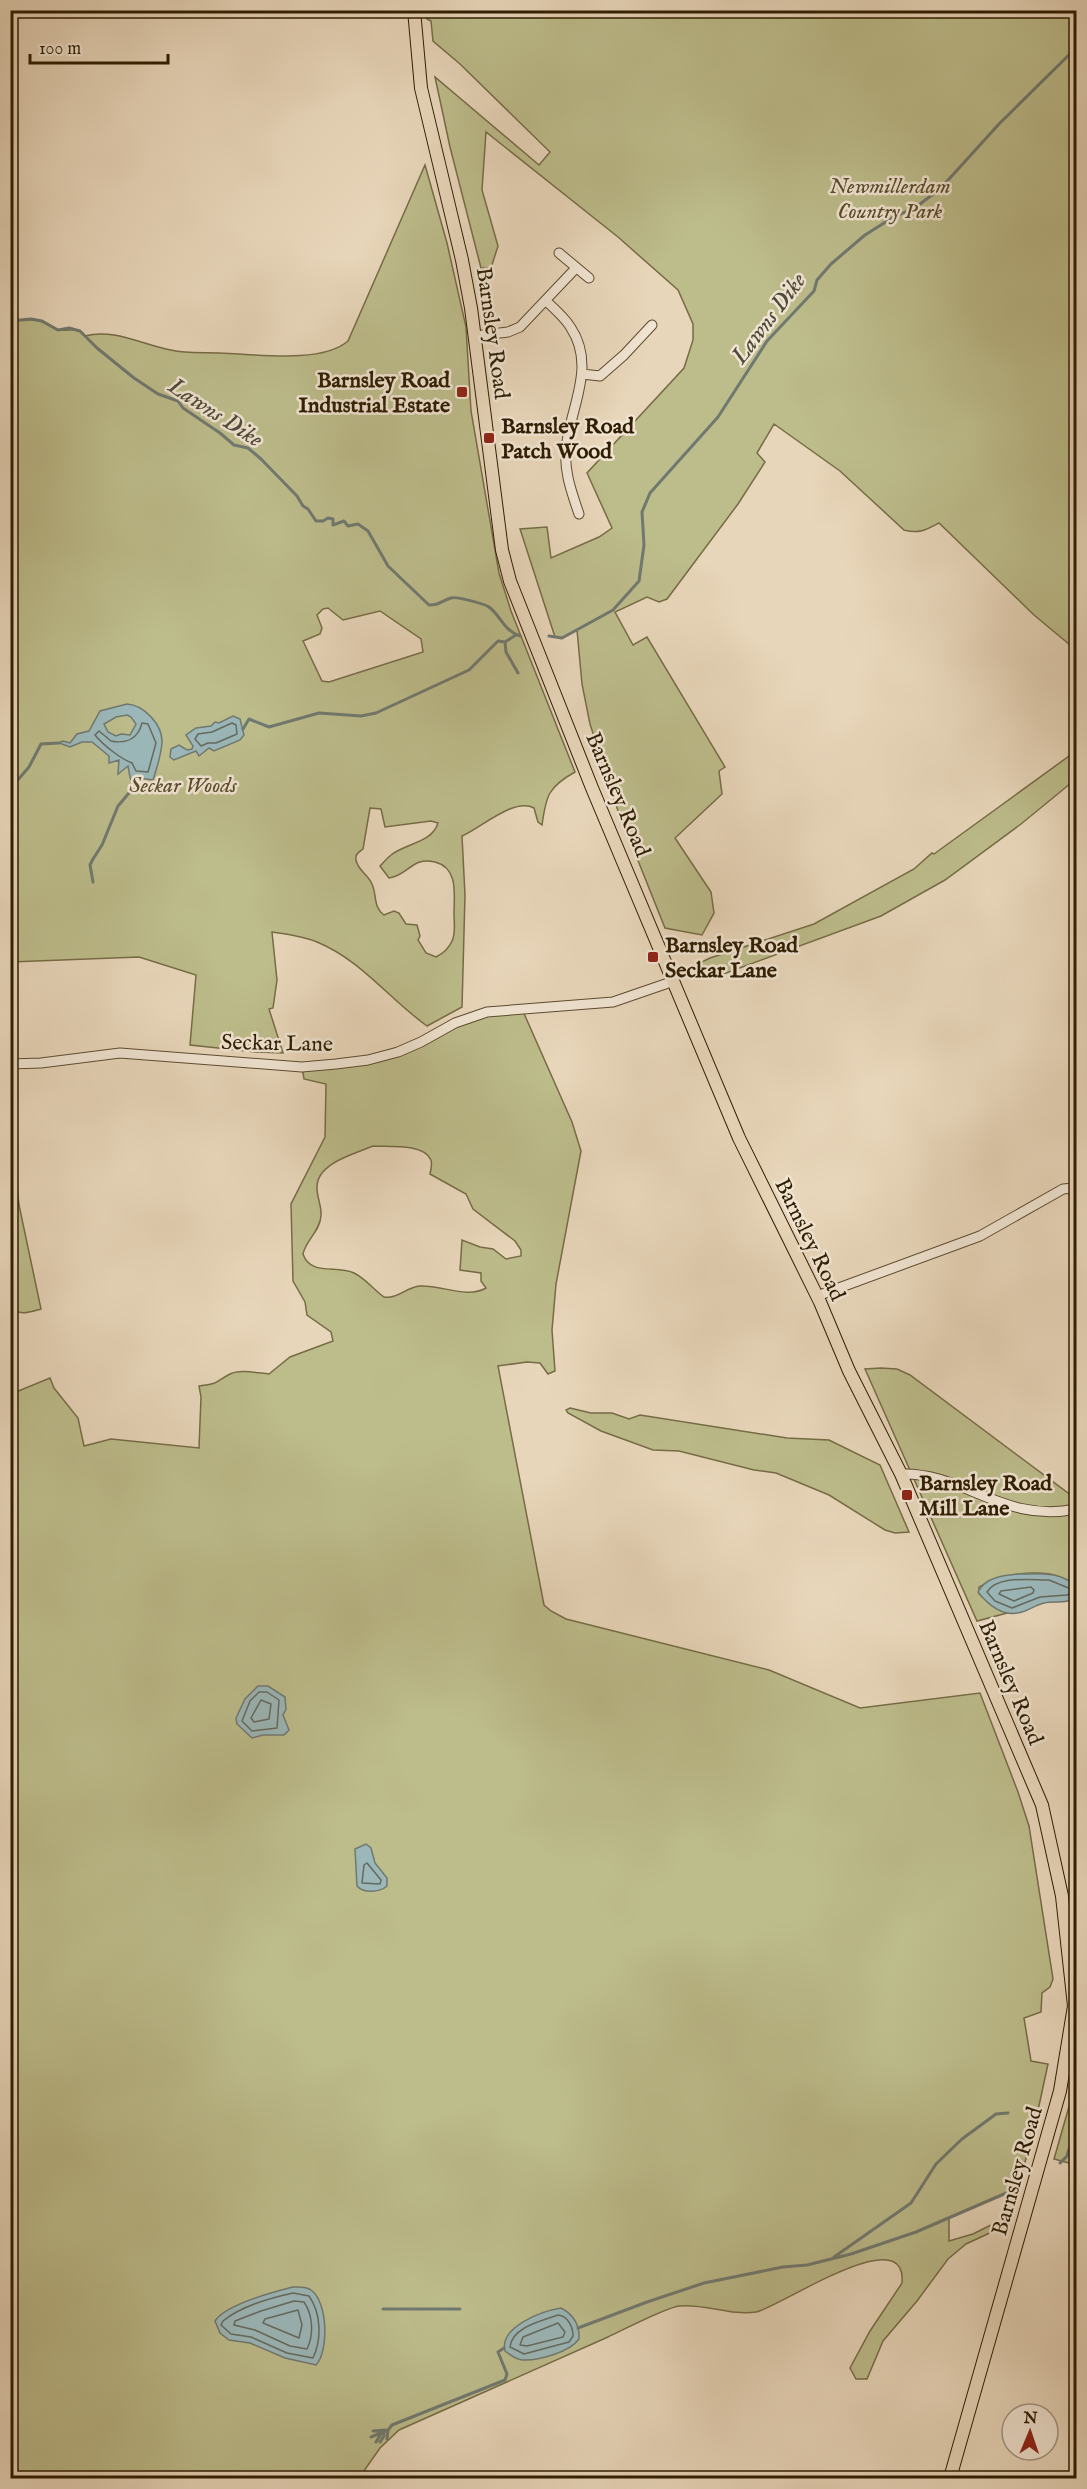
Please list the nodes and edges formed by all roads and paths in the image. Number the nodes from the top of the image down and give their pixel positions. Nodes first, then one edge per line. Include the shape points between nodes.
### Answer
1 (414, 14) edge
2 (559, 253) dead end
3 (576, 268) junction
4 (589, 278) dead end
5 (546, 301) junction
6 (652, 325) dead end
7 (475, 336) junction
8 (582, 374) junction
9 (579, 514) dead end
10 (674, 981) junction
11 (10, 1064) edge
12 (1077, 1191) edge
13 (817, 1296) junction
14 (901, 1474) junction
15 (1077, 1509) edge
16 (950, 2478) edge

1 - 7 main road, Barnsley Road via 427,117 462,260
2 - 3 street
3 - 4 street
3 - 5 street
5 - 7 street via 520,327
5 - 8 street via 574,333
6 - 8 street via 600,376
7 - 10 main road, Barnsley Road via 502,550 510,581
8 - 9 street via 569,425 566,460
10 - 11 street, Seckar Lane via 613,1002 487,1012 455,1023 398,1052 368,1060 302,1067 120,1053
10 - 13 main road, Barnsley Road via 739,1138
12 - 13 street via 1063,1189 980,1236
13 - 14 main road, Barnsley Road via 849,1371
14 - 15 street via 922,1473 1032,1512
14 - 16 main road, Barnsley Road via 1042,1805 1062,1896 1074,2006 1060,2091

